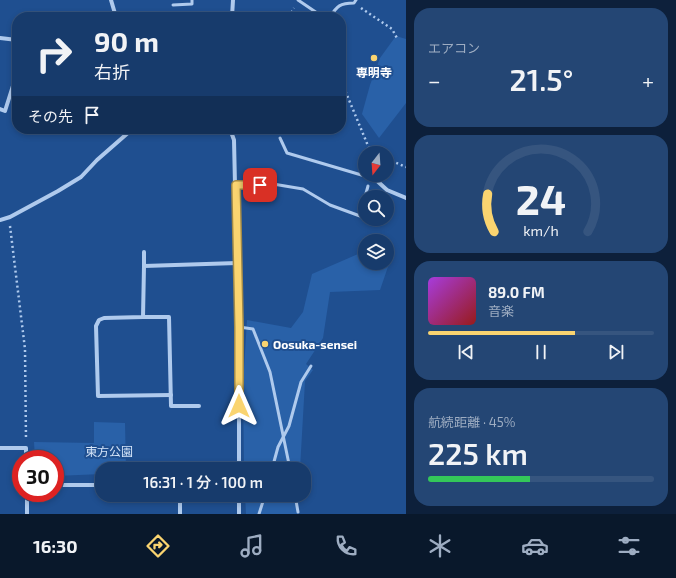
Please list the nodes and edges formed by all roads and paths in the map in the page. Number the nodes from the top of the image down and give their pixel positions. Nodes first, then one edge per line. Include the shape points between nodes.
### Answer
1 (111, 0) edge
2 (192, 0) edge
3 (233, 0) edge
4 (298, 0) edge
5 (355, 2) edge
6 (173, 5) dead end
7 (115, 12) edge
8 (232, 12) edge
9 (316, 12) edge
10 (334, 12) edge
11 (0, 38) edge
12 (12, 39) edge
13 (398, 40) dead end
14 (12, 89) edge
15 (346, 93) edge
16 (0, 109) edge
17 (126, 134) edge
18 (231, 134) edge
19 (280, 138) dead end
20 (368, 146) edge
21 (394, 162) edge
22 (406, 167) edge
23 (358, 174) edge
24 (378, 182) edge
25 (236, 185) junction
26 (368, 186) dead end
27 (367, 190) edge
28 (406, 198) edge
29 (358, 215) edge
30 (10, 217) junction
31 (0, 220) edge
32 (144, 252) dead end
33 (237, 263) junction
34 (144, 266) junction
35 (143, 317) junction
36 (239, 327) junction
37 (311, 366) dead end
38 (171, 395) junction
39 (199, 406) dead end
40 (284, 435) junction
41 (0, 448) edge
42 (26, 448) joint
43 (239, 462) edge
44 (274, 462) edge
45 (289, 462) edge
46 (64, 485) edge
47 (95, 485) edge
48 (27, 502) edge
49 (180, 502) edge
50 (239, 502) edge
51 (263, 502) edge
52 (296, 502) edge
53 (298, 512) dead end
54 (27, 514) edge
55 (180, 514) edge
56 (239, 514) edge
57 (259, 514) edge

1 - 7 street
2 - 6 lane via 192,4
3 - 8 street
4 - 9 lane
5 - 10 lane via 337,7
5 - 13 path via 392,29
11 - 12 street
14 - 16 street via 5,111
15 - 20 path
17 - 30 street via 81,177
18 - 25 street via 234,140
19 - 23 lane via 287,153
21 - 22 path
24 - 28 street via 387,190
25 - 29 lane via 273,184 303,189 330,205
25 - 33 street
26 - 27 lane
30 - 31 street
30 - 42 path via 25,349
32 - 34 street
33 - 34 street
33 - 36 street
34 - 35 street
35 - 38 street via 169,317
35 - 38 street via 99,320 96,326 98,396
36 - 40 lane via 253,329 270,372
36 - 43 street
37 - 40 lane via 301,382 289,426
38 - 39 street via 171,406
40 - 44 lane
40 - 45 lane
41 - 42 street
46 - 47 street
48 - 54 street
49 - 55 street
50 - 56 street
51 - 57 lane
52 - 53 lane

